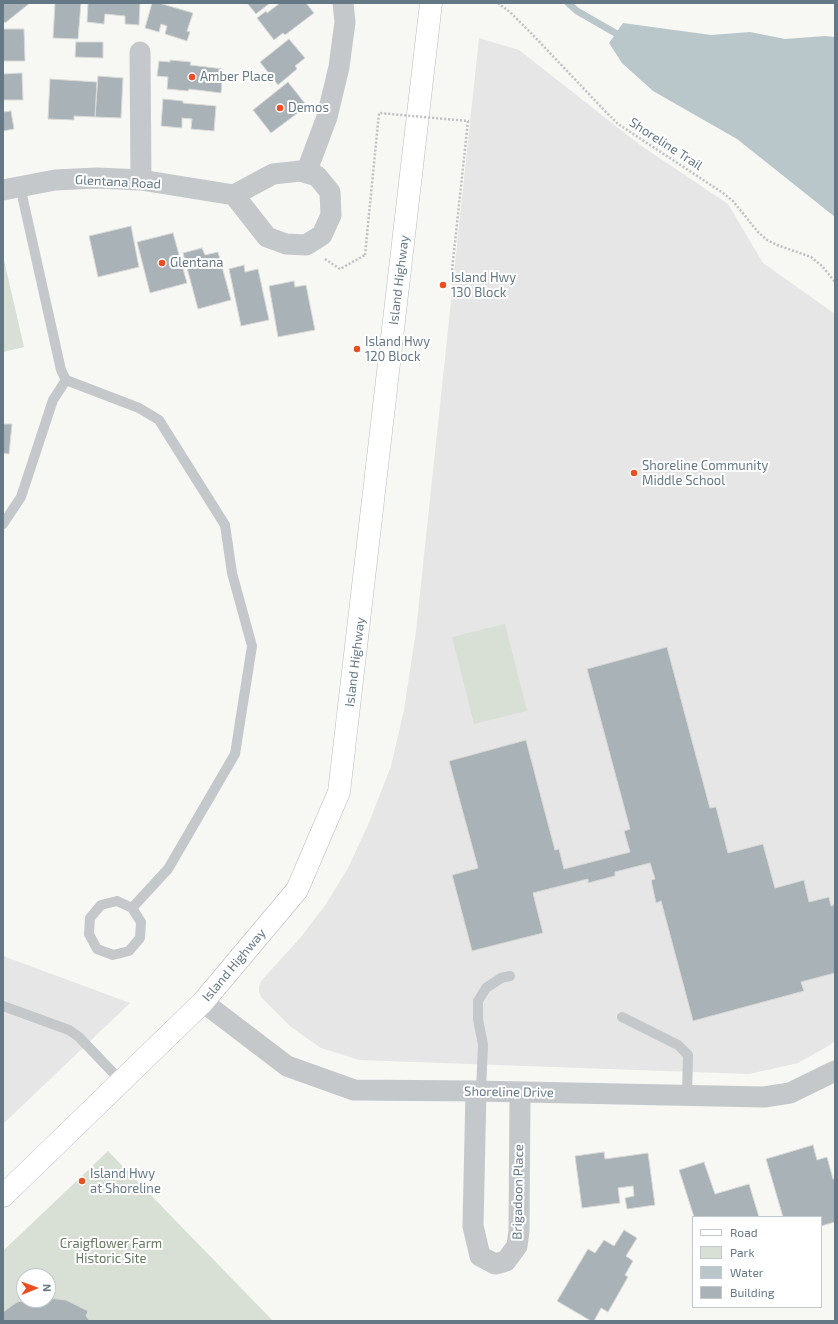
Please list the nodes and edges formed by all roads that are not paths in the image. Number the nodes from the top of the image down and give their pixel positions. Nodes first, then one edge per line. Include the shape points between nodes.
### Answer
1 (343, 3) edge
2 (431, 3) edge
3 (140, 52) dead end
4 (306, 173) junction
5 (141, 180) junction
6 (11, 188) edge
7 (234, 195) junction
8 (66, 380) junction
9 (3, 524) edge
10 (132, 908) junction
11 (510, 976) dead end
12 (203, 1002) junction
13 (3, 1006) edge
14 (622, 1016) dead end
15 (835, 1071) edge
16 (121, 1081) junction
17 (479, 1091) junction
18 (520, 1092) junction
19 (687, 1096) junction
20 (3, 1196) edge

1 - 4 street via 345,22 339,68 327,117
2 - 12 main road, Island Highway via 339,792 297,890
3 - 5 street
4 - 7 street via 300,171 273,174
4 - 7 street via 317,176 330,192 331,215 322,235 306,245 286,244 267,237
5 - 6 street, Glentana Road via 55,180
5 - 7 street, Glentana Road
6 - 8 lane via 61,370
8 - 9 lane via 53,400 20,496
8 - 10 lane via 139,408 159,420 225,525 232,573 252,646 235,754 168,869
10 - 10 lane via 117,901 101,905 90,918 89,934 98,948 113,955 129,951 140,938 141,922
11 - 17 lane via 501,978 486,988 478,1001 482,1045
12 - 16 main road, Island Highway
12 - 17 street, Shoreline Drive via 287,1066 354,1090
13 - 16 lane via 69,1030 79,1037
14 - 19 lane via 678,1045 688,1055
15 - 19 street, Shoreline Drive via 790,1093 764,1097
16 - 20 main road, Island Highway
17 - 18 street, Shoreline Drive
17 - 18 street, Brigadoon Place via 473,1226 480,1256 495,1264 506,1262 517,1246
18 - 19 street, Shoreline Drive

